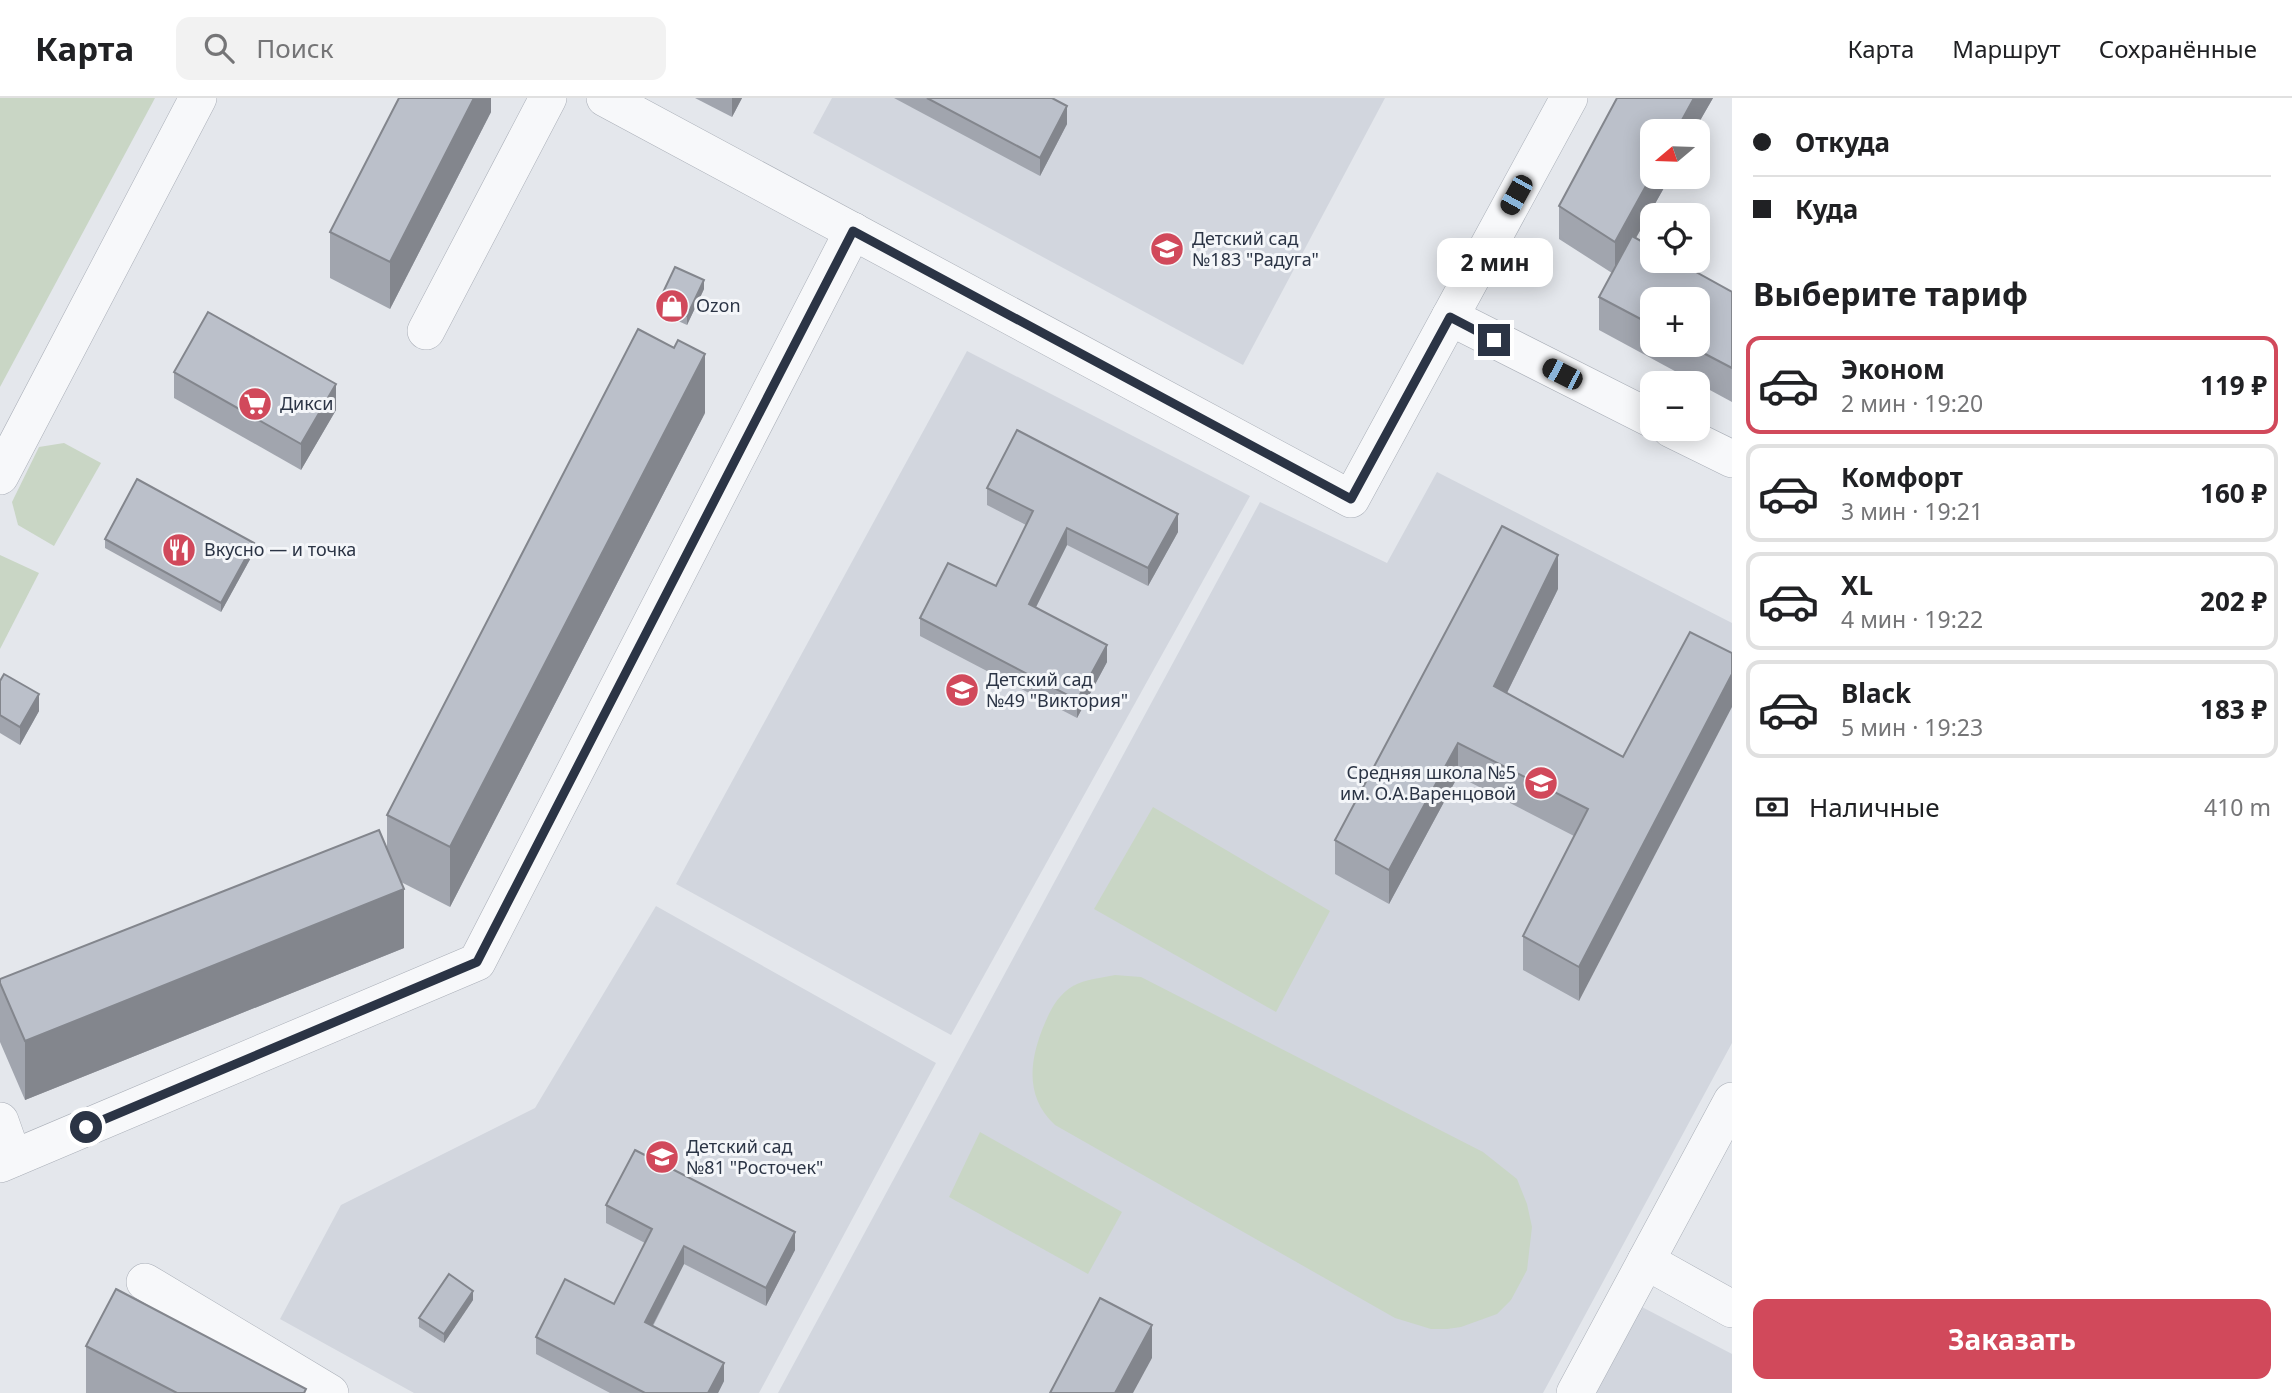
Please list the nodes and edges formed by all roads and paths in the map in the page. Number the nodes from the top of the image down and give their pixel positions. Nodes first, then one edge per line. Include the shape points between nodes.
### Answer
1 (198, 98) edge
2 (548, 98) edge
3 (605, 98) edge
4 (1569, 98) edge
5 (853, 231) junction
6 (1450, 317) junction
7 (426, 331) dead end
8 (1640, 413) edge
9 (1695, 441) edge
10 (1732, 459) edge
11 (0, 476) edge
12 (1732, 1101) edge
13 (0, 1121) edge
14 (1721, 1149) edge
15 (6, 1161) edge
16 (1646, 1261) junction
17 (145, 1282) dead end
18 (1731, 1306) edge
19 (330, 1393) edge
20 (1575, 1393) edge

1 - 11 street
2 - 7 street
3 - 5 street
4 - 6 street
5 - 6 street via 1351,499
5 - 15 street via 477,962
6 - 8 street
9 - 10 street
12 - 14 street
13 - 15 street
14 - 16 street
16 - 18 street
16 - 20 street
17 - 19 street

